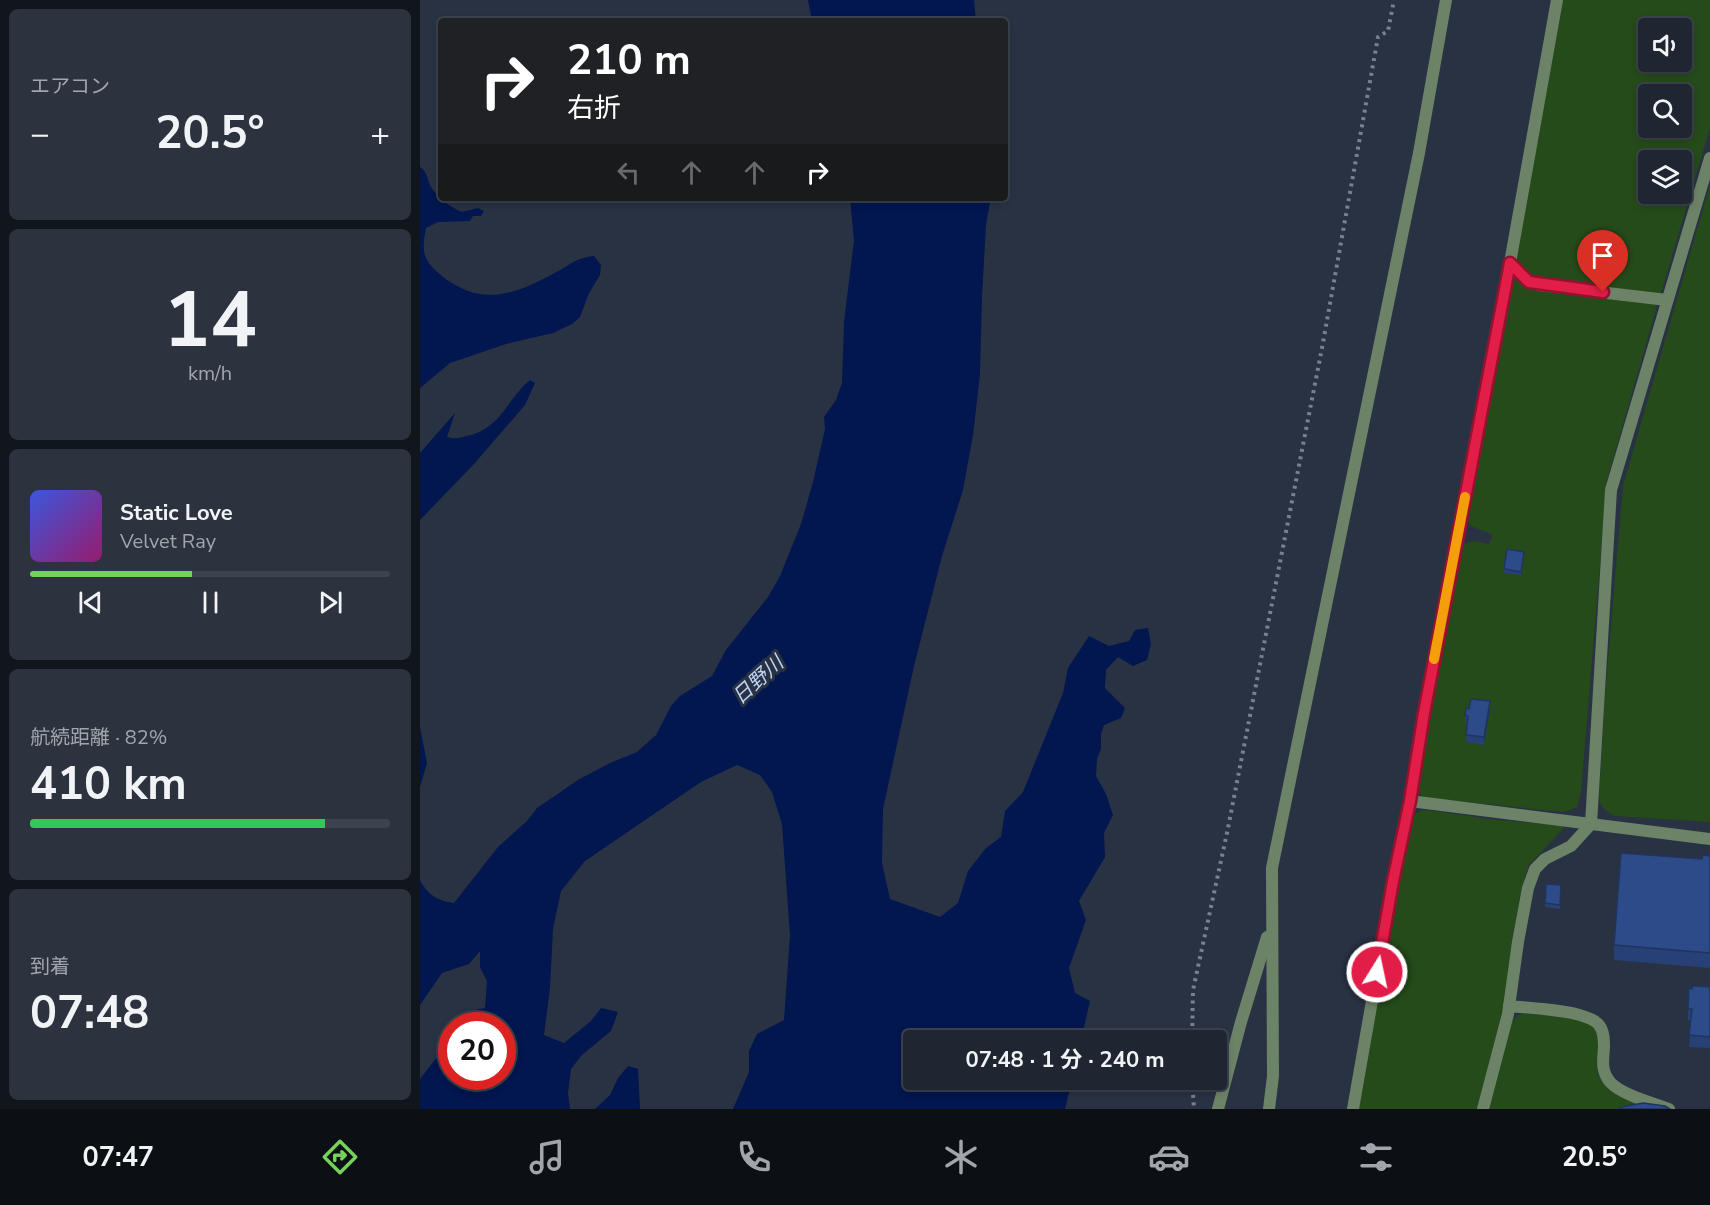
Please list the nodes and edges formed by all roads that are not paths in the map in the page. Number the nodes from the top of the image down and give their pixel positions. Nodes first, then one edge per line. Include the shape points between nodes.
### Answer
1 (1446, 0) edge
2 (1557, 0) edge
3 (1710, 158) edge
4 (1510, 263) junction
5 (1668, 300) junction
6 (1410, 801) junction
7 (1591, 824) junction
8 (1710, 839) edge
9 (1272, 923) junction
10 (1509, 1006) junction
11 (1218, 1109) edge
12 (1269, 1109) edge
13 (1353, 1109) edge
14 (1483, 1109) edge
15 (1669, 1109) edge

1 - 9 street via 1419,153 1272,868
2 - 4 street
3 - 5 street
4 - 5 street via 1529,282 1539,285
4 - 6 street via 1419,736
5 - 7 street via 1611,490
6 - 7 street
6 - 13 street
7 - 8 street
7 - 10 street via 1571,846 1545,859 1535,869 1528,888
9 - 11 street
9 - 12 street via 1273,1076
10 - 14 street
10 - 15 street via 1587,1017 1599,1025 1604,1037 1603,1071 1610,1082

